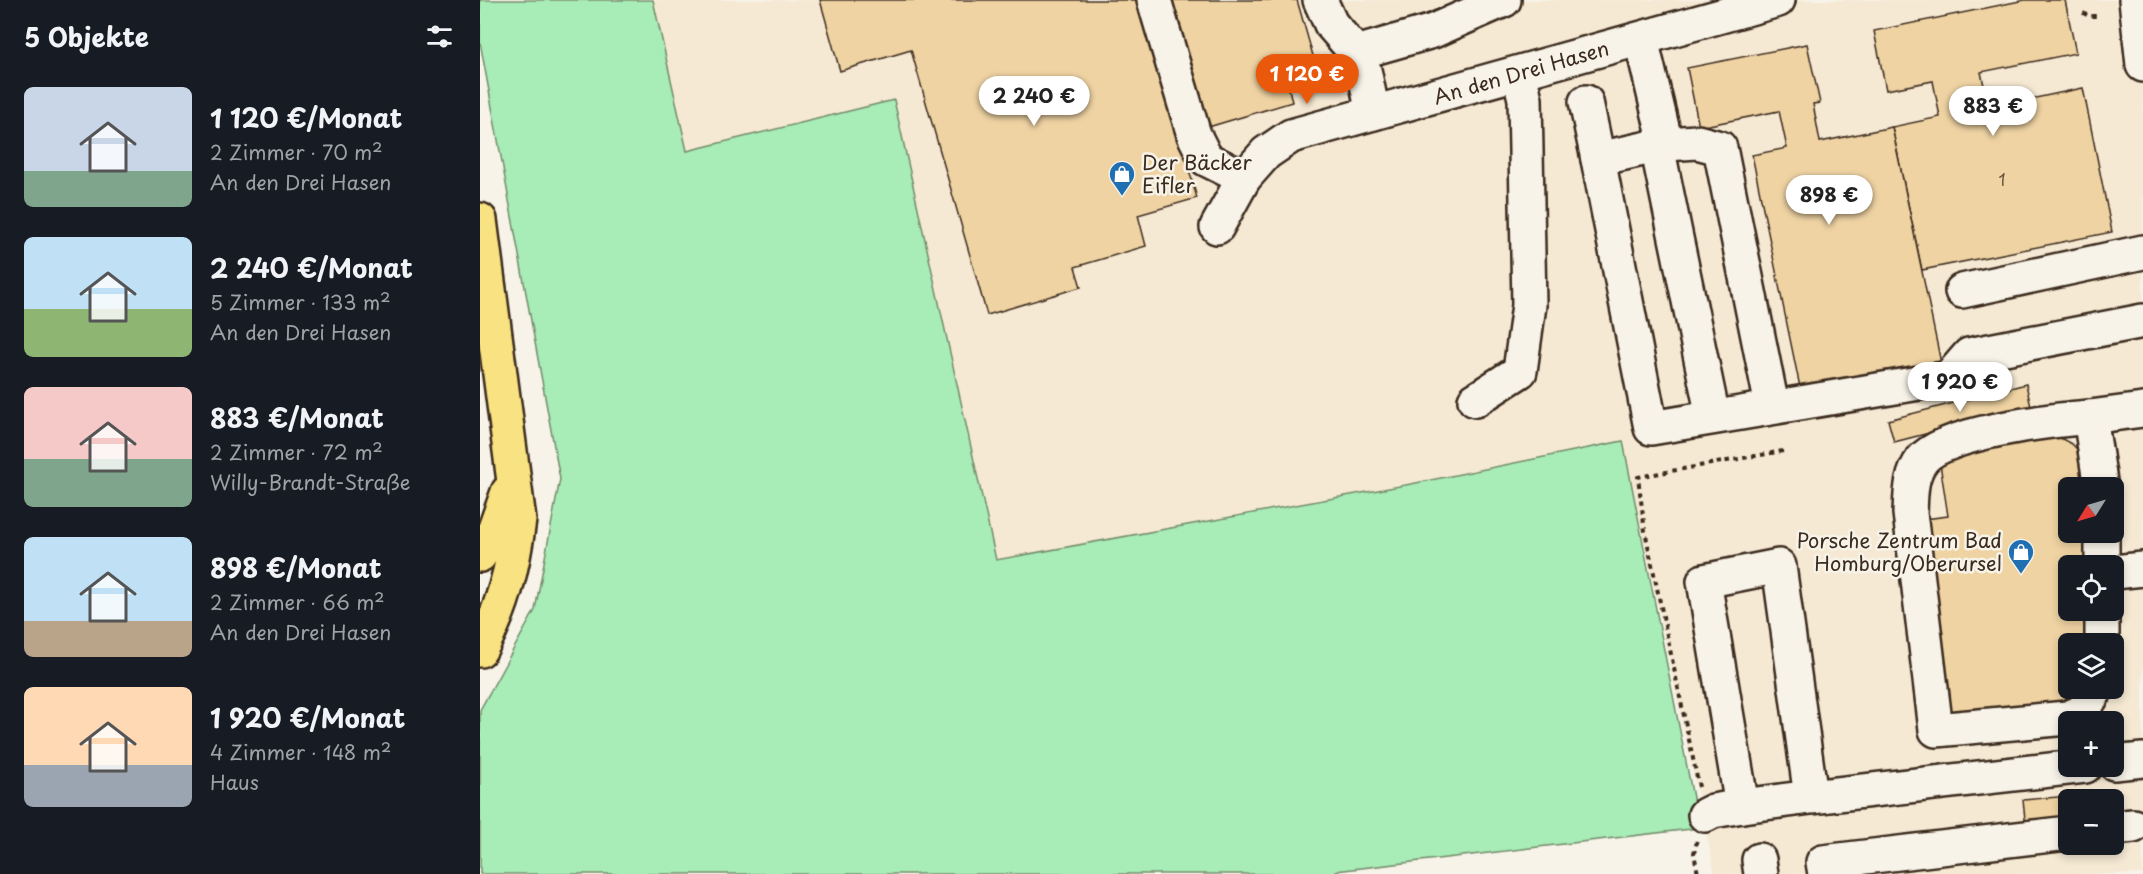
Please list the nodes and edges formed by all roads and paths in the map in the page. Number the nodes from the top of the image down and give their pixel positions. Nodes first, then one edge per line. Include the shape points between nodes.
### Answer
1 (1154, 0) edge
2 (1320, 0) edge
3 (1504, 0) edge
4 (1778, 0) edge
5 (2136, 0) edge
6 (2084, 13) dead end
7 (2097, 16) dead end
8 (1641, 39) junction
9 (1356, 53) junction
10 (2143, 65) edge
11 (1519, 73) junction
12 (1586, 102) dead end
13 (1373, 113) junction
14 (1661, 145) junction
15 (1598, 159) junction
16 (1244, 178) junction
17 (480, 220) edge
18 (1217, 227) dead end
19 (2143, 252) edge
20 (1962, 291) dead end
21 (2143, 321) edge
22 (1476, 400) dead end
23 (1772, 406) junction
24 (2143, 410) edge
25 (1713, 417) junction
26 (2090, 417) junction
27 (512, 460) junction
28 (2099, 477) edge
29 (480, 555) edge
30 (2143, 569) edge
31 (2124, 571) edge
32 (480, 650) edge
33 (2090, 699) edge
34 (2143, 760) edge
35 (2124, 762) edge
36 (2058, 769) edge
37 (1811, 797) junction
38 (1742, 806) junction
39 (1705, 815) dead end
40 (2058, 834) edge
41 (1825, 874) edge

1 - 16 street via 1194,135 1206,159
2 - 9 street via 1331,24
3 - 9 street via 1433,31
4 - 8 street, An den Drei Hasen
5 - 10 street
6 - 7 path
8 - 11 street, An den Drei Hasen
8 - 14 street
9 - 13 street via 1364,70
11 - 13 street, An den Drei Hasen
11 - 22 street via 1526,99 1529,305 1520,370
12 - 15 street
13 - 16 street, An den Drei Hasen via 1291,136 1266,153
14 - 15 street
14 - 23 street via 1697,142 1720,148
14 - 25 street
15 - 25 street via 1651,428
16 - 18 street, An den Drei Hasen
17 - 27 highway
19 - 20 street
21 - 23 street via 1969,355 1949,378
23 - 25 street
24 - 26 street
26 - 28 street
26 - 33 street via 1990,431 1938,447 1922,459 1912,479 1910,513 1936,730 2067,718 2082,712
27 - 29 highway via 507,500
27 - 32 highway via 519,520 514,557 504,598
30 - 31 street
34 - 35 street
36 - 37 street
37 - 38 street
37 - 38 street via 1779,566 1704,581
38 - 39 street
40 - 41 street via 1824,862

